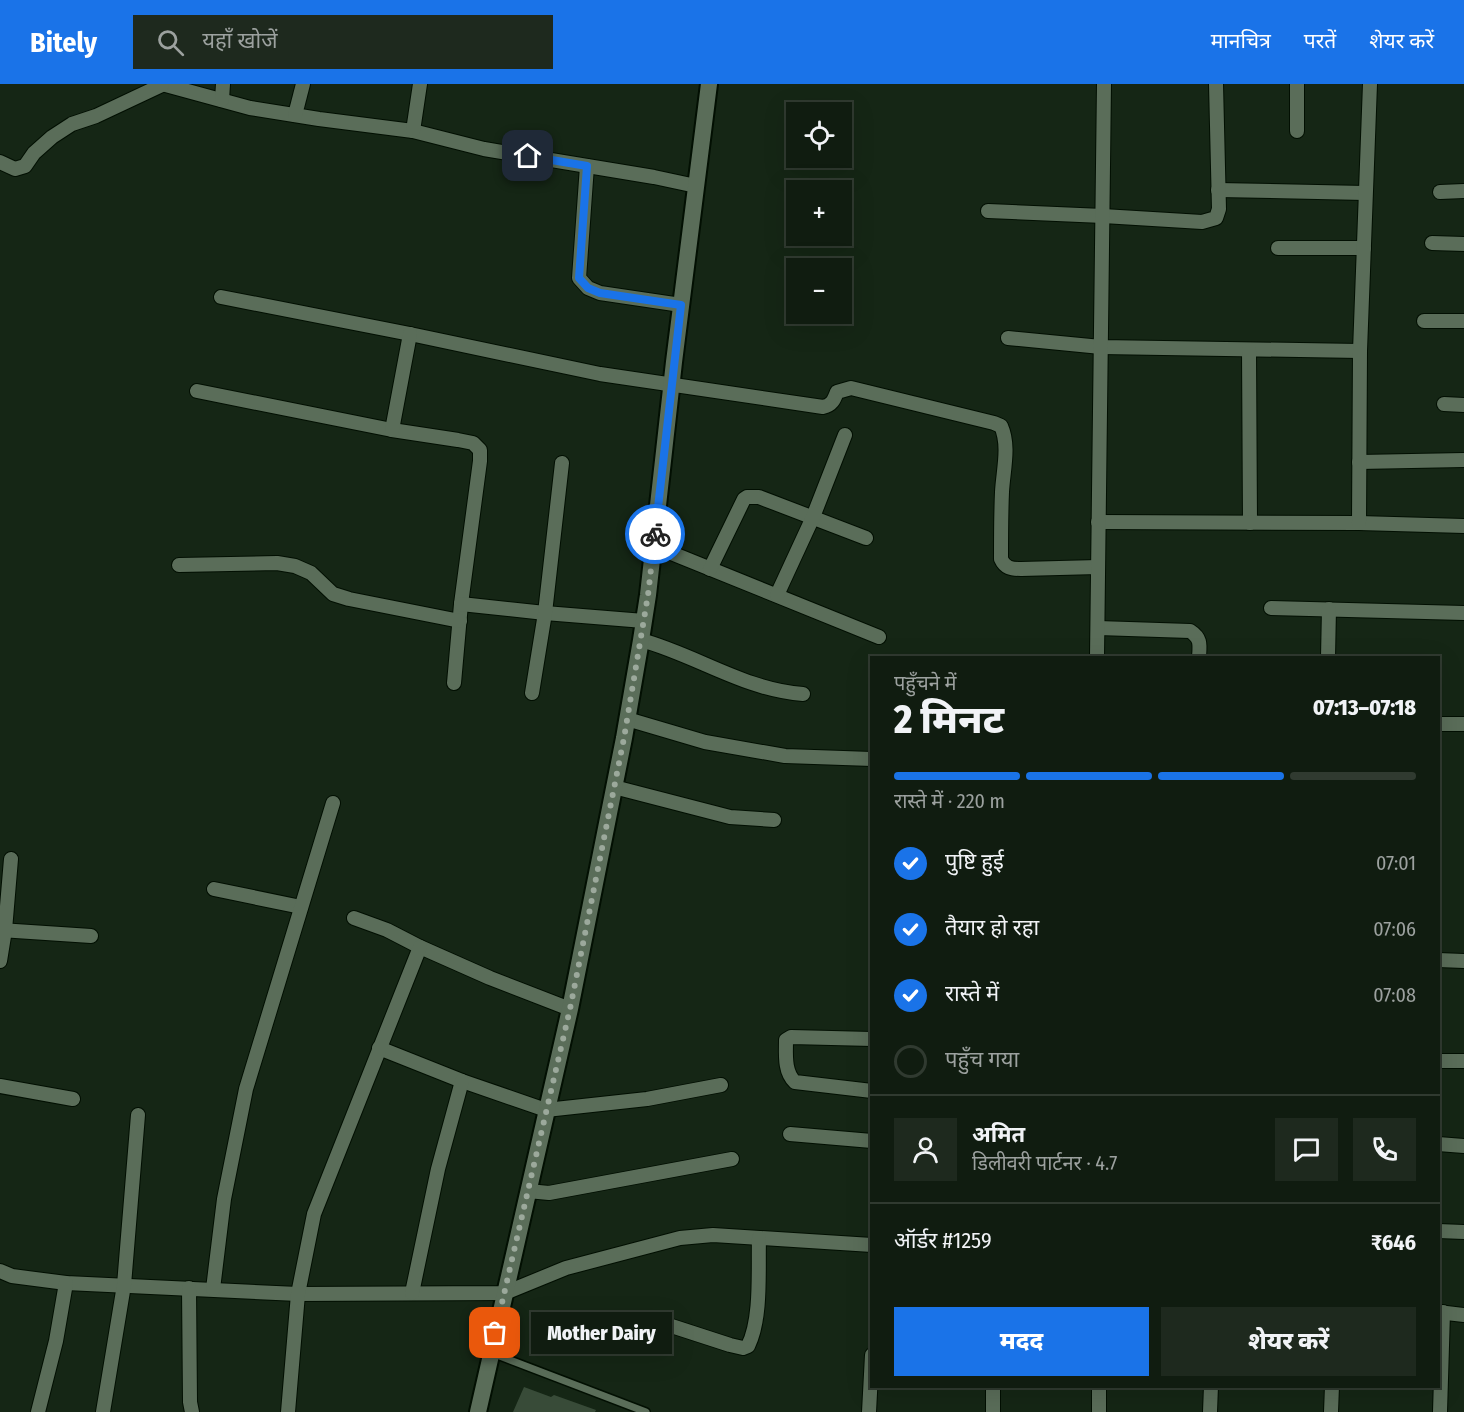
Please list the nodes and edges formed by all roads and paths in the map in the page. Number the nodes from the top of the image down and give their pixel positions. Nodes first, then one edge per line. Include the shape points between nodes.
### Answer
1 (162, 84) edge
2 (223, 84) edge
3 (303, 84) edge
4 (420, 84) edge
5 (709, 84) edge
6 (1104, 84) edge
7 (1216, 84) edge
8 (1297, 84) edge
9 (1370, 84) edge
10 (222, 100) junction
11 (295, 115) junction
12 (1297, 130) dead end
13 (413, 131) junction
14 (0, 162) edge
15 (587, 166) junction
16 (696, 186) junction
17 (1218, 190) junction
18 (1464, 191) edge
19 (1440, 192) dead end
20 (1365, 193) junction
21 (988, 211) dead end
22 (1103, 216) junction
23 (1432, 243) dead end
24 (1464, 244) edge
25 (1278, 248) dead end
26 (1364, 248) junction
27 (221, 297) dead end
28 (681, 305) junction
29 (1424, 321) dead end
30 (1464, 321) edge
31 (410, 334) junction
32 (1008, 338) dead end
33 (1101, 347) junction
34 (1248, 350) junction
35 (1360, 351) junction
36 (671, 385) junction
37 (197, 391) dead end
38 (1444, 404) dead end
39 (1464, 405) edge
40 (393, 430) junction
41 (845, 435) dead end
42 (1464, 460) edge
43 (1359, 462) junction
44 (562, 463) dead end
45 (813, 517) junction
46 (1098, 522) junction
47 (1250, 523) junction
48 (1359, 523) junction
49 (1464, 525) edge
50 (866, 538) dead end
51 (654, 546) junction
52 (179, 565) dead end
53 (1098, 567) junction
54 (710, 569) junction
55 (777, 595) junction
56 (461, 604) junction
57 (1271, 608) dead end
58 (1329, 609) junction
59 (545, 613) junction
60 (1464, 613) edge
61 (460, 621) junction
62 (644, 621) junction
63 (1098, 628) junction
64 (879, 637) dead end
65 (641, 640) junction
66 (1097, 656) edge
67 (1199, 656) edge
68 (1328, 656) edge
69 (454, 683) dead end
70 (532, 693) dead end
71 (802, 694) dead end
72 (627, 719) junction
73 (1440, 724) edge
74 (1464, 724) edge
75 (870, 759) edge
76 (614, 787) junction
77 (333, 803) dead end
78 (774, 820) dead end
79 (11, 859) dead end
80 (214, 889) dead end
81 (301, 907) junction
82 (354, 918) dead end
83 (2, 930) edge
84 (91, 936) dead end
85 (420, 947) junction
86 (1440, 960) edge
87 (0, 961) edge
88 (1464, 961) edge
89 (570, 1009) junction
90 (870, 1039) edge
91 (379, 1048) junction
92 (1440, 1061) edge
93 (1464, 1061) edge
94 (462, 1081) junction
95 (721, 1085) dead end
96 (0, 1086) edge
97 (870, 1091) edge
98 (73, 1099) dead end
99 (546, 1110) junction
100 (138, 1115) dead end
101 (790, 1134) dead end
102 (870, 1141) edge
103 (1440, 1144) edge
104 (1464, 1146) edge
105 (732, 1159) dead end
106 (528, 1191) junction
107 (1440, 1231) edge
108 (1464, 1232) edge
109 (759, 1238) junction
110 (870, 1245) edge
111 (0, 1271) edge
112 (66, 1283) junction
113 (124, 1285) junction
114 (189, 1288) junction
115 (213, 1289) junction
116 (412, 1293) junction
117 (504, 1293) junction
118 (298, 1294) junction
119 (1441, 1312) edge
120 (1464, 1315) edge
121 (653, 1320) dead end
122 (491, 1353) junction
123 (870, 1388) edge
124 (993, 1388) edge
125 (1099, 1388) edge
126 (1210, 1388) edge
127 (1332, 1388) edge
128 (38, 1412) edge
129 (103, 1412) edge
130 (192, 1412) edge
131 (288, 1412) edge
132 (478, 1412) edge
133 (646, 1412) edge
134 (869, 1412) edge
135 (993, 1412) edge
136 (1099, 1412) edge
137 (1210, 1412) edge
138 (1331, 1412) edge
139 (1440, 1412) edge

1 - 10 street
1 - 14 street via 72,124 34,153 25,166 15,169
2 - 10 street
3 - 11 street
4 - 13 street
5 - 16 street
6 - 22 street
7 - 17 street
8 - 12 street
9 - 20 street
10 - 11 street
11 - 13 street
13 - 15 street via 484,149
15 - 16 street
15 - 28 street via 579,278 600,293
16 - 28 street
17 - 20 street
17 - 22 street via 1216,218 1202,222
18 - 19 street
20 - 26 street
21 - 22 street
22 - 33 street
23 - 24 street
25 - 26 street
26 - 35 street
27 - 31 street
28 - 36 street
29 - 30 street
31 - 36 street
31 - 40 street
32 - 33 street
33 - 34 street
33 - 46 street
34 - 35 street
34 - 47 street
35 - 43 street
36 - 51 street
36 - 53 street via 823,407 834,400 837,392 851,388 994,423 1001,426 1005,444 1001,559 1004,565 1011,569
37 - 40 street
38 - 39 street
40 - 56 street via 473,443 480,450
41 - 45 street
42 - 43 street
43 - 48 street
44 - 59 street
45 - 50 street
45 - 54 street via 759,496 747,496
45 - 55 street
46 - 47 street
46 - 53 street
47 - 48 street
48 - 49 street
51 - 54 street
51 - 62 street
52 - 61 street via 295,566 311,573 333,594 348,599
53 - 63 street
54 - 55 street
55 - 64 street
56 - 59 street
56 - 61 street
57 - 58 street
58 - 60 street
58 - 68 street
59 - 62 street
59 - 70 street
61 - 69 street
62 - 65 street
63 - 66 street
63 - 67 street via 1190,631 1200,641
65 - 71 street via 755,684
65 - 72 street
72 - 75 street via 705,742 785,756
72 - 76 street
73 - 74 street
76 - 78 street via 730,817
76 - 89 street
77 - 81 street
79 - 83 street
80 - 81 street
81 - 115 street via 246,1089 224,1199
82 - 85 street
83 - 84 street
83 - 87 street
85 - 89 street
85 - 91 street
86 - 88 street
89 - 99 street
90 - 97 street via 786,1040 789,1077 795,1082
91 - 94 street
91 - 118 street via 314,1214
92 - 93 street
94 - 99 street
94 - 116 street via 438,1169
95 - 99 street via 647,1099
96 - 98 street
99 - 106 street
100 - 113 street
101 - 102 street
103 - 104 street
105 - 106 street via 549,1193
106 - 117 street
107 - 108 street
109 - 110 street
109 - 117 street via 680,1238 566,1268
109 - 121 street via 756,1317 748,1346 730,1345
111 - 112 street
112 - 113 street
112 - 128 street
113 - 114 street
113 - 129 street
114 - 115 street
114 - 130 street
115 - 118 street
116 - 117 street
116 - 118 street
117 - 122 street
118 - 131 street
119 - 120 street
119 - 139 street
122 - 132 street
122 - 133 lane
123 - 134 street
124 - 135 street
125 - 136 street
126 - 137 street
127 - 138 street

